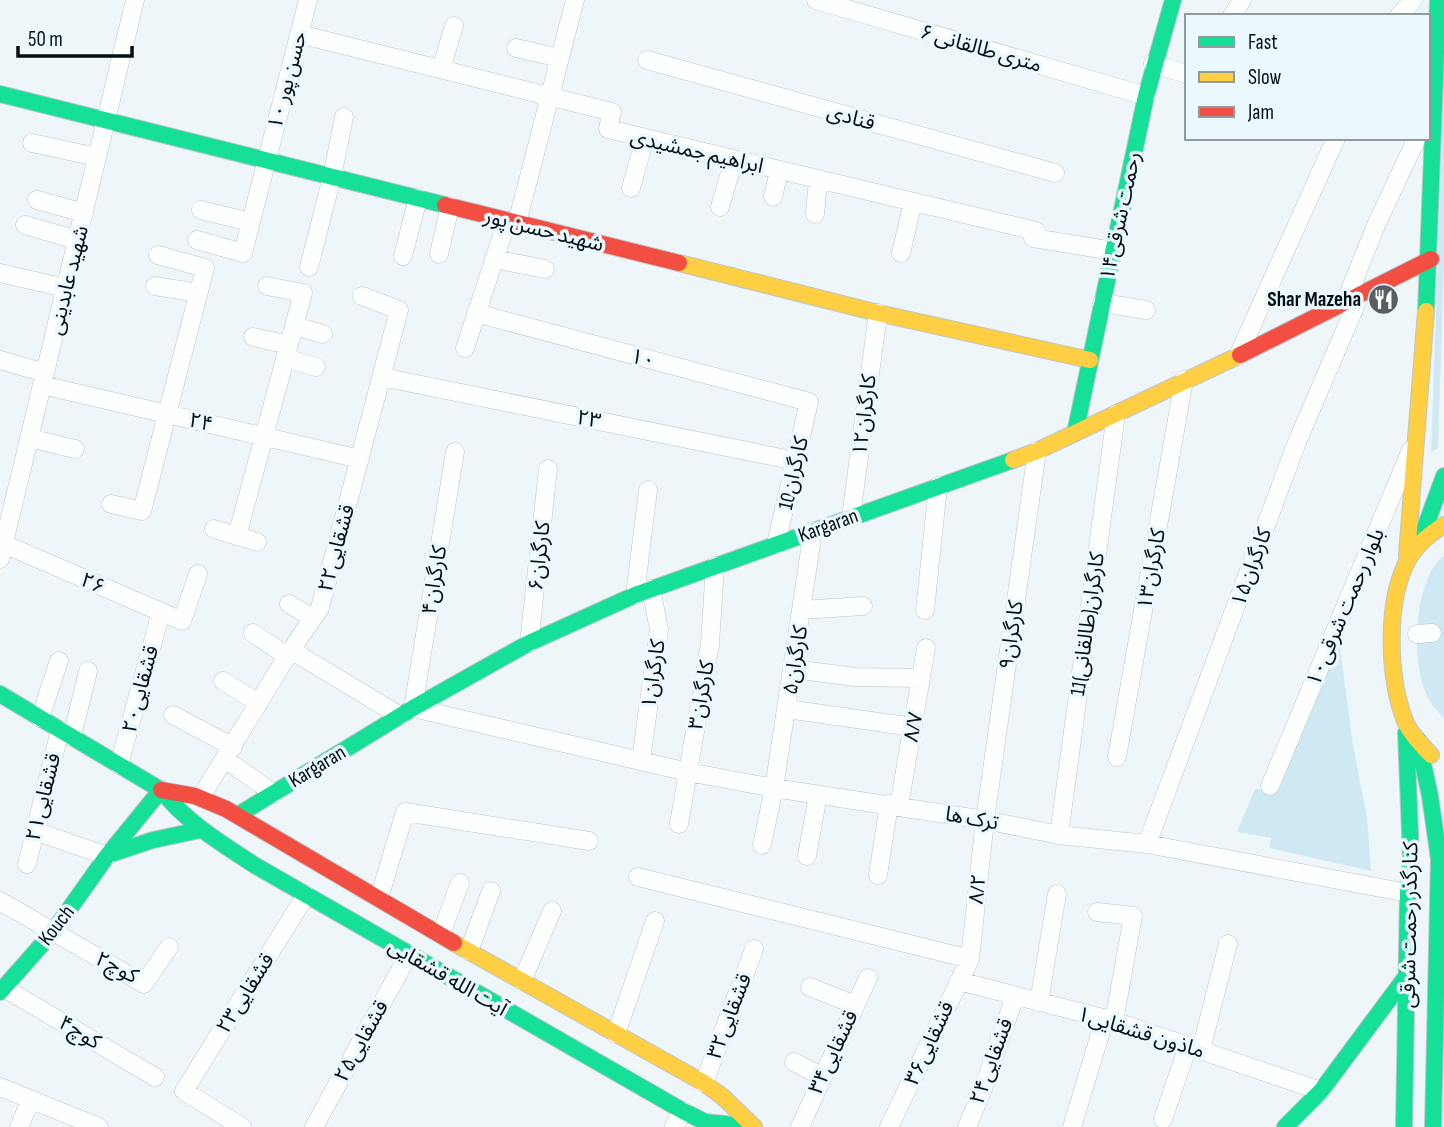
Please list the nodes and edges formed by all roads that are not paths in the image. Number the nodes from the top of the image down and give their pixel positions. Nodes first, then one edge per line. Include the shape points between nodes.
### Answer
1 (135, 0) edge
2 (308, 0) edge
3 (575, 0) edge
4 (816, 0) edge
5 (1173, 0) edge
6 (1413, 0) edge
7 (1438, 0) edge
8 (1400, 14) edge
9 (454, 26) dead end
10 (299, 34) junction
11 (516, 48) dead end
12 (560, 58) junction
13 (647, 60) dead end
14 (1153, 64) junction
15 (441, 69) junction
16 (1185, 73) edge
17 (0, 94) edge
18 (550, 96) junction
19 (1146, 96) junction
20 (1432, 107) edge
21 (344, 117) dead end
22 (106, 121) junction
23 (645, 138) junction
24 (1335, 140) edge
25 (1416, 140) edge
26 (32, 144) dead end
27 (97, 158) junction
28 (734, 159) junction
29 (266, 160) junction
30 (779, 170) junction
31 (1055, 173) dead end
32 (332, 177) junction
33 (818, 180) junction
34 (631, 188) dead end
35 (773, 197) dead end
36 (418, 198) junction
37 (37, 200) dead end
38 (913, 202) junction
39 (450, 206) junction
40 (720, 207) dead end
41 (201, 210) dead end
42 (84, 214) junction
43 (815, 214) dead end
44 (250, 222) junction
45 (512, 222) junction
46 (25, 225) dead end
47 (77, 240) junction
48 (197, 240) dead end
49 (1113, 251) junction
50 (901, 253) dead end
51 (439, 254) dead end
52 (158, 255) dead end
53 (403, 256) dead end
54 (494, 259) junction
55 (1431, 259) junction
56 (309, 267) dead end
57 (545, 269) dead end
58 (0, 273) edge
59 (155, 286) dead end
60 (267, 286) dead end
61 (65, 288) junction
62 (198, 293) junction
63 (362, 296) dead end
64 (1354, 297) junction
65 (1102, 303) junction
66 (1146, 310) dead end
67 (476, 313) junction
68 (878, 313) junction
69 (294, 326) junction
70 (323, 334) dead end
71 (253, 337) dead end
72 (465, 348) dead end
73 (287, 352) junction
74 (1238, 356) junction
75 (0, 360) edge
76 (1090, 360) junction
77 (316, 367) dead end
78 (382, 377) junction
79 (43, 379) junction
80 (1184, 380) junction
81 (810, 402) joint
82 (167, 414) junction
83 (1116, 414) junction
84 (1420, 429) junction
85 (1075, 433) junction
86 (264, 437) junction
87 (29, 438) junction
88 (75, 449) dead end
89 (1037, 451) junction
90 (455, 452) dead end
91 (360, 459) junction
92 (796, 461) junction
93 (548, 469) dead end
94 (1444, 476) edge
95 (938, 486) junction
96 (648, 490) dead end
97 (111, 505) dead end
98 (851, 517) junction
99 (1444, 525) edge
100 (214, 529) dead end
101 (813, 531) junction
102 (237, 537) junction
103 (257, 542) dead end
104 (776, 544) junction
105 (1419, 544) junction
106 (2, 552) edge
107 (1406, 562) junction
108 (715, 566) junction
109 (198, 574) dead end
110 (643, 592) junction
111 (289, 604) dead end
112 (863, 606) dead end
113 (802, 610) junction
114 (925, 610) dead end
115 (161, 612) junction
116 (313, 618) junction
117 (253, 633) dead end
118 (529, 643) junction
119 (926, 648) dead end
120 (290, 653) junction
121 (59, 661) dead end
122 (793, 669) junction
123 (88, 671) dead end
124 (921, 678) junction
125 (223, 681) dead end
126 (0, 694) edge
127 (259, 702) junction
128 (787, 709) junction
129 (407, 712) junction
130 (173, 715) dead end
131 (40, 718) junction
132 (1406, 722) junction
133 (913, 727) junction
134 (66, 734) junction
135 (1418, 740) junction
136 (229, 753) junction
137 (1117, 757) dead end
138 (641, 760) junction
139 (1444, 763) edge
140 (119, 765) junction
141 (688, 772) junction
142 (1270, 786) dead end
143 (774, 788) junction
144 (161, 790) junction
145 (273, 793) junction
146 (818, 795) junction
147 (201, 797) junction
148 (894, 805) junction
149 (238, 815) junction
150 (985, 820) junction
151 (679, 824) dead end
152 (1439, 824) edge
153 (200, 830) junction
154 (35, 831) junction
155 (1059, 835) junction
156 (589, 841) dead end
157 (1147, 844) junction
158 (762, 845) dead end
159 (107, 856) junction
160 (807, 856) dead end
161 (27, 864) dead end
162 (878, 875) dead end
163 (638, 877) dead end
164 (460, 883) dead end
165 (491, 891) dead end
166 (1408, 892) junction
167 (1057, 894) dead end
168 (306, 895) junction
169 (379, 898) junction
170 (0, 901) edge
171 (552, 911) dead end
172 (1097, 912) dead end
173 (655, 921) dead end
174 (53, 932) junction
175 (441, 934) junction
176 (1228, 944) dead end
177 (169, 947) dead end
178 (754, 950) dead end
179 (469, 951) junction
180 (409, 954) junction
181 (970, 959) junction
182 (1408, 974) junction
183 (868, 978) dead end
184 (522, 981) junction
185 (959, 981) junction
186 (810, 987) dead end
187 (2, 990) edge
188 (1015, 996) junction
189 (1039, 1002) junction
190 (855, 1005) junction
191 (1110, 1020) junction
192 (617, 1034) junction
193 (1195, 1048) junction
194 (794, 1062) dead end
195 (821, 1076) junction
196 (155, 1077) dead end
197 (704, 1083) junction
198 (0, 1087) edge
199 (1321, 1091) junction
200 (31, 1100) junction
201 (678, 1119) edge
202 (1163, 1119) dead end
203 (19, 1127) edge
204 (99, 1127) edge
205 (242, 1127) edge
206 (314, 1127) edge
207 (800, 1127) edge
208 (889, 1127) edge
209 (967, 1127) edge
210 (1072, 1127) edge
211 (1285, 1127) edge
212 (1405, 1127) edge
213 (1433, 1127) edge

1 - 22 street, شهید عابدینی
2 - 10 street, ۱۰ حسن پور
3 - 12 street
4 - 19 street, ۶ متری طالقانی
5 - 14 main road, ۱۴رحمت شرقی
6 - 8 street
7 - 20 main road
9 - 15 street
10 - 15 street, ابراهیم جمشیدی
10 - 29 street, ۱۰ حسن پور
11 - 12 street
12 - 18 street
13 - 31 street, قنادی
14 - 16 street
14 - 19 main road, ۱۴رحمت شرقی
15 - 18 street, ابراهیم جمشیدی
17 - 22 main road, شهید حسن پور
18 - 23 street, ابراهیم جمشیدی via 612,112 608,129
18 - 45 street
19 - 49 main road, ۱۴رحمت شرقی
20 - 55 main road
21 - 32 street
22 - 27 street, شهید عابدینی
22 - 29 main road, شهید حسن پور
23 - 28 street, ابراهیم جمشیدی
23 - 34 street
24 - 74 street
25 - 64 street, ۱۵کارگران via 1377,223
26 - 27 street
27 - 42 street, شهید عابدینی
28 - 30 street, ابراهیم جمشیدی
28 - 40 street
29 - 32 main road, شهید حسن پور
29 - 44 street, ۱۰ حسن پور
30 - 33 street, ابراهیم جمشیدی
30 - 35 street
32 - 36 main road, شهید حسن پور
32 - 56 street
33 - 38 street, ابراهیم جمشیدی
33 - 43 street
36 - 39 main road, شهید حسن پور
36 - 53 street
37 - 42 street
38 - 49 street, ابراهیم جمشیدی
38 - 50 street
39 - 45 main road, شهید حسن پور
39 - 51 street
41 - 44 street
42 - 47 street, شهید عابدینی
44 - 48 street, ۱۰ حسن پور via 243,253
45 - 54 street
45 - 68 main road, شهید حسن پور
46 - 47 street
47 - 61 street, شهید عابدینی
49 - 65 main road, ۱۴رحمت شرقی
52 - 62 street via 205,268
54 - 57 street
54 - 67 street
55 - 64 main road, Kargaran
55 - 84 main road
58 - 61 street
59 - 62 street
60 - 69 street via 303,293
61 - 79 street, شهید عابدینی
62 - 82 street
63 - 78 street, ۲۲قشقایی via 399,310
64 - 74 main road, Kargaran
64 - 157 street, ۱۵کارگران
65 - 66 street
65 - 76 main road, ۱۴رحمت شرقی
67 - 72 street
67 - 81 street, ۱۰
68 - 76 main road, شهید حسن پور
68 - 98 street, ۱۲کارگران
69 - 70 street
69 - 73 street
71 - 73 street
73 - 77 street
73 - 86 street
74 - 80 main road, Kargaran
75 - 79 street, ۲۴
76 - 85 main road, ۱۴رحمت شرقی
78 - 91 street, ۲۲قشقایی
78 - 92 street, ۲۳
79 - 82 street, ۲۴
79 - 87 street, شهید عابدینی
80 - 83 main road, Kargaran
80 - 137 street, کارگران۱۳
81 - 92 street, 10کارگران
82 - 86 street, ۲۴
82 - 97 street via 142,511
83 - 85 main road, Kargaran
83 - 155 street, 11کارگران(طالقانی)
84 - 107 main road
84 - 142 street, ۱۰بلوار رحمت شرقی
85 - 89 main road, Kargaran
86 - 91 street, ۲۴
86 - 102 street
87 - 88 street
87 - 106 street, شهید عابدینی
89 - 95 main road, Kargaran
89 - 150 street, کارگران۹
90 - 129 street, کارگران۴
91 - 116 street, ۲۲قشقایی via 320,608
92 - 104 street, 10کارگران
93 - 118 street, ۶کارگران
94 - 105 main road
95 - 98 main road, Kargaran
95 - 114 street
96 - 110 street, ۱کارگران
98 - 101 main road, Kargaran
99 - 105 main road
100 - 102 street
101 - 104 main road, Kargaran
101 - 113 street, کارگران۵
102 - 103 street
104 - 108 main road, Kargaran
105 - 107 main road
106 - 115 street, ۲۶
107 - 132 main road via 1395,602 1393,632 1395,682
108 - 110 main road, Kargaran
108 - 141 street, کارگران۳ via 710,644
109 - 115 street, ۲۶ via 182,621
110 - 118 main road, Kargaran
110 - 138 street, ۱کارگران via 659,629
111 - 116 street
112 - 113 street
113 - 122 street, کارگران۵
115 - 140 street, ۲۰قشقایی
116 - 120 street, ۲۲قشقایی
117 - 120 street, ترک ها
118 - 129 main road, Kargaran
119 - 124 street, ۸/۷
120 - 127 street, ۲۲قشقایی
120 - 129 street, ترک ها
121 - 131 street
122 - 124 street via 855,677
122 - 128 street, کارگران۵
123 - 134 street, قشقایی۲۱
124 - 133 street, ۸/۷
125 - 127 street
126 - 131 main road, آیت الله قشقایی
127 - 136 street, ۲۲قشقایی
128 - 133 street
128 - 143 street, کارگران۵
129 - 138 street, ترک ها
129 - 145 main road, Kargaran
130 - 136 street
131 - 134 main road, آیت الله قشقایی
132 - 135 main road
132 - 166 main road, کنارگذر رحمت شرقی
133 - 148 street, ۸/۷
134 - 140 main road, آیت الله قشقایی
134 - 154 street, قشقایی۲۱
135 - 139 main road
135 - 152 main road
136 - 145 street
136 - 147 street, ۲۲قشقایی
138 - 141 street, ترک ها
140 - 144 main road, آیت الله قشقایی
141 - 143 street, ترک ها
141 - 151 street, کارگران۳
143 - 146 street, ترک ها
143 - 158 street, کارگران۵
144 - 147 main road, آیت الله قشقایی
144 - 153 main road, آیت الله قشقایی
144 - 159 main road, Kouch
145 - 149 main road, Kargaran
146 - 148 street, ترک ها
146 - 160 street
147 - 149 main road, آیت الله قشقایی
148 - 150 street, ترک ها
148 - 162 street, ۸/۷
149 - 169 main road, آیت الله قشقایی
150 - 155 street, ترک ها
150 - 181 street, ۸/۲
152 - 213 main road
153 - 159 main road via 141,842
153 - 168 main road, آیت الله قشقایی
154 - 159 street
154 - 161 street, قشقایی۲۱
155 - 157 street, ترک ها
156 - 169 street via 405,812
157 - 166 street, ترک ها
159 - 174 main road, Kouch
163 - 181 street
164 - 175 street
165 - 179 street
166 - 182 main road, کنارگذر رحمت شرقی
167 - 189 street
168 - 180 main road, آیت الله قشقایی
168 - 205 street, قشقایی۲۳ via 184,1091
169 - 175 main road, آیت الله قشقایی
170 - 174 street
171 - 184 street
172 - 191 street via 1133,916
173 - 192 street
174 - 177 street, کوچ۲ via 144,984
174 - 187 main road, Kouch
175 - 179 main road, آیت الله قشقایی
176 - 193 street
178 - 197 street, قشقایی۳۲
179 - 184 main road, آیت الله قشقایی
180 - 201 main road, آیت الله قشقایی
180 - 206 street, قشقایی۲۵
181 - 185 street, قشقایی۳۶
182 - 199 main road
182 - 212 main road, کنارگذر رحمت شرقی
183 - 190 street, قشقایی۳۴
184 - 192 main road, آیت الله قشقایی
185 - 188 street, ماذون قشقایی۱
185 - 208 street, قشقایی۳۶
186 - 190 street
187 - 196 street, کوچ۴
188 - 189 street, ماذون قشقایی۱
188 - 209 street, قشقایی۲۴
189 - 191 street, ماذون قشقایی۱
190 - 195 street, قشقایی۳۴
191 - 193 street, ماذون قشقایی۱
191 - 210 street
192 - 197 main road, آیت الله قشقایی
193 - 199 street, ماذون قشقایی۱
193 - 202 street
194 - 195 street
195 - 207 street, قشقایی۳۴
197 - 201 main road, آیت الله قشقایی via 754,1127
198 - 200 street
199 - 211 main road
200 - 203 street
200 - 204 street

